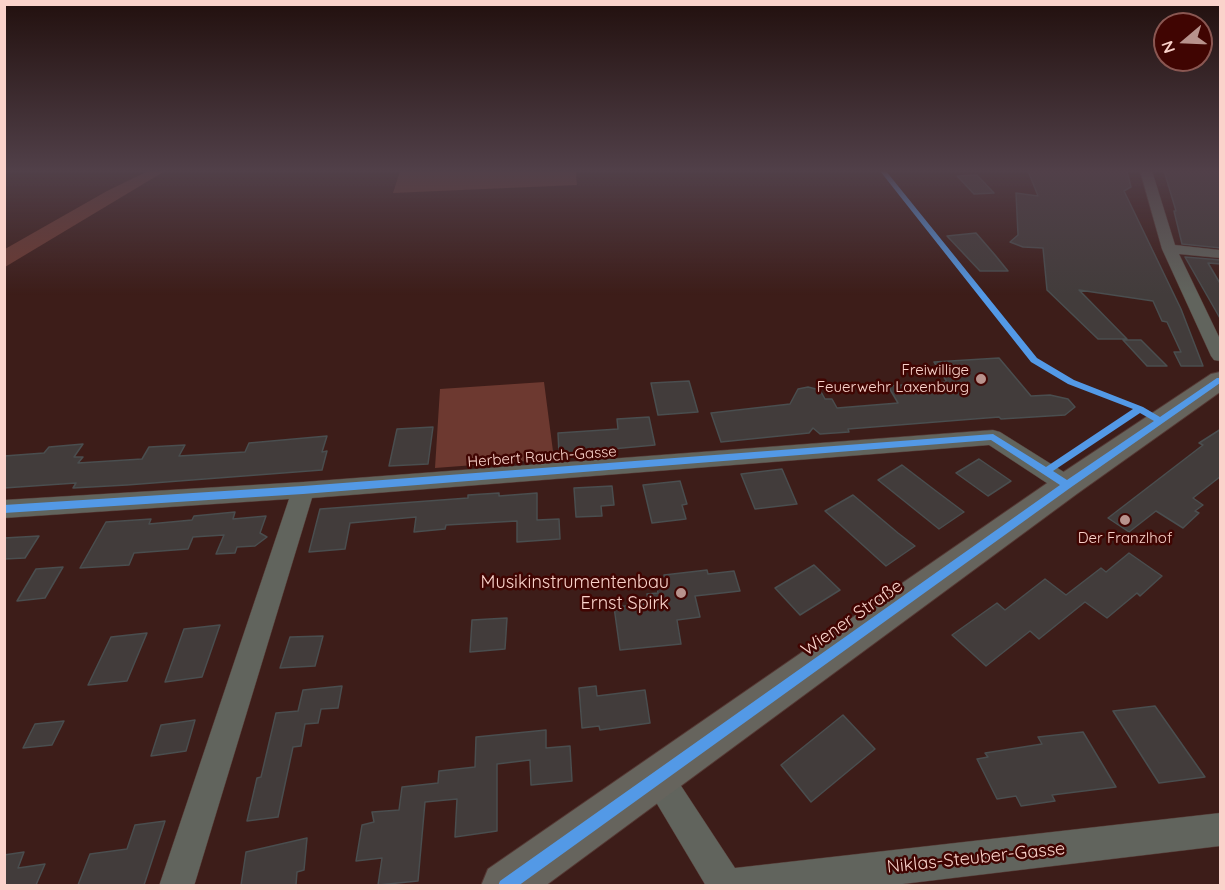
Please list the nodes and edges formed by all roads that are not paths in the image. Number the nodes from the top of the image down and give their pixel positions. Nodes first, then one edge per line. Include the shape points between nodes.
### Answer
1 (1158, 213) edge
2 (1169, 249) junction
3 (1221, 255) edge
4 (1221, 356) edge
5 (1221, 380) edge
6 (1067, 485) junction
7 (303, 490) junction
8 (4, 509) edge
9 (657, 777) junction
10 (1221, 830) edge
11 (176, 885) edge
12 (505, 885) edge
13 (728, 885) edge

1 - 2 street
2 - 3 street
2 - 4 street
5 - 6 main road, Wiener Straße
6 - 7 street, Herbert Rauch-Gasse via 993,437
6 - 9 main road, Wiener Straße
7 - 8 street, Herbert Rauch-Gasse
7 - 11 street
9 - 12 main road, Wiener Straße
9 - 13 street, Niklas-Steuber-Gasse
10 - 13 street, Niklas-Steuber-Gasse

